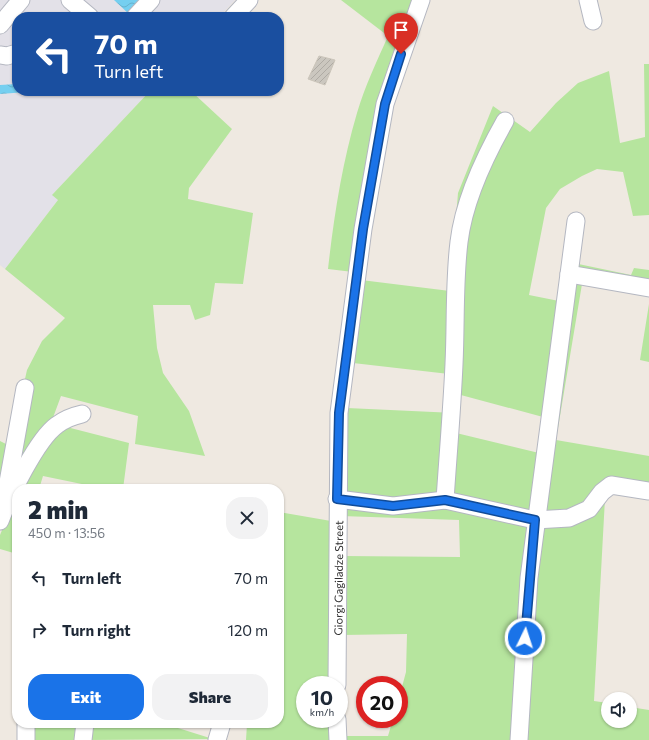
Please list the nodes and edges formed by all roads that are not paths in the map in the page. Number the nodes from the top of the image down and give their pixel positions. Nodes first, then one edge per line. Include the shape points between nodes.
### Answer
1 (21, 0) edge
2 (70, 0) edge
3 (151, 0) edge
4 (249, 0) edge
5 (421, 0) edge
6 (588, 0) edge
7 (84, 12) edge
8 (140, 12) edge
9 (238, 12) edge
10 (593, 22) dead end
11 (0, 25) edge
12 (12, 54) edge
13 (0, 55) edge
14 (505, 121) dead end
15 (576, 221) dead end
16 (569, 274) junction
17 (649, 288) edge
18 (25, 388) dead end
19 (82, 414) dead end
20 (18, 484) edge
21 (649, 491) edge
22 (12, 497) edge
23 (337, 499) junction
24 (445, 500) junction
25 (2, 516) edge
26 (535, 520) junction
27 (337, 676) edge
28 (26, 728) edge
29 (84, 728) edge
30 (221, 728) edge
31 (338, 728) edge
32 (26, 740) edge
33 (83, 740) edge
34 (217, 740) edge
35 (338, 740) edge
36 (519, 740) edge

1 - 11 street
2 - 7 street
3 - 8 street
4 - 9 street
5 - 23 street, Giorgi Gagiladze Street via 385,104 363,229 339,413
6 - 10 street
12 - 13 street
14 - 24 street via 488,151 471,196 459,242
15 - 16 street
16 - 17 street
16 - 26 street
18 - 25 street
19 - 20 street via 70,416 55,426 37,448
21 - 26 street via 611,485 589,509 570,518
22 - 25 street
23 - 24 street via 393,506
23 - 27 street, Giorgi Gagiladze Street
24 - 26 street
26 - 36 street
28 - 32 street
29 - 33 street
30 - 34 street
31 - 35 street

